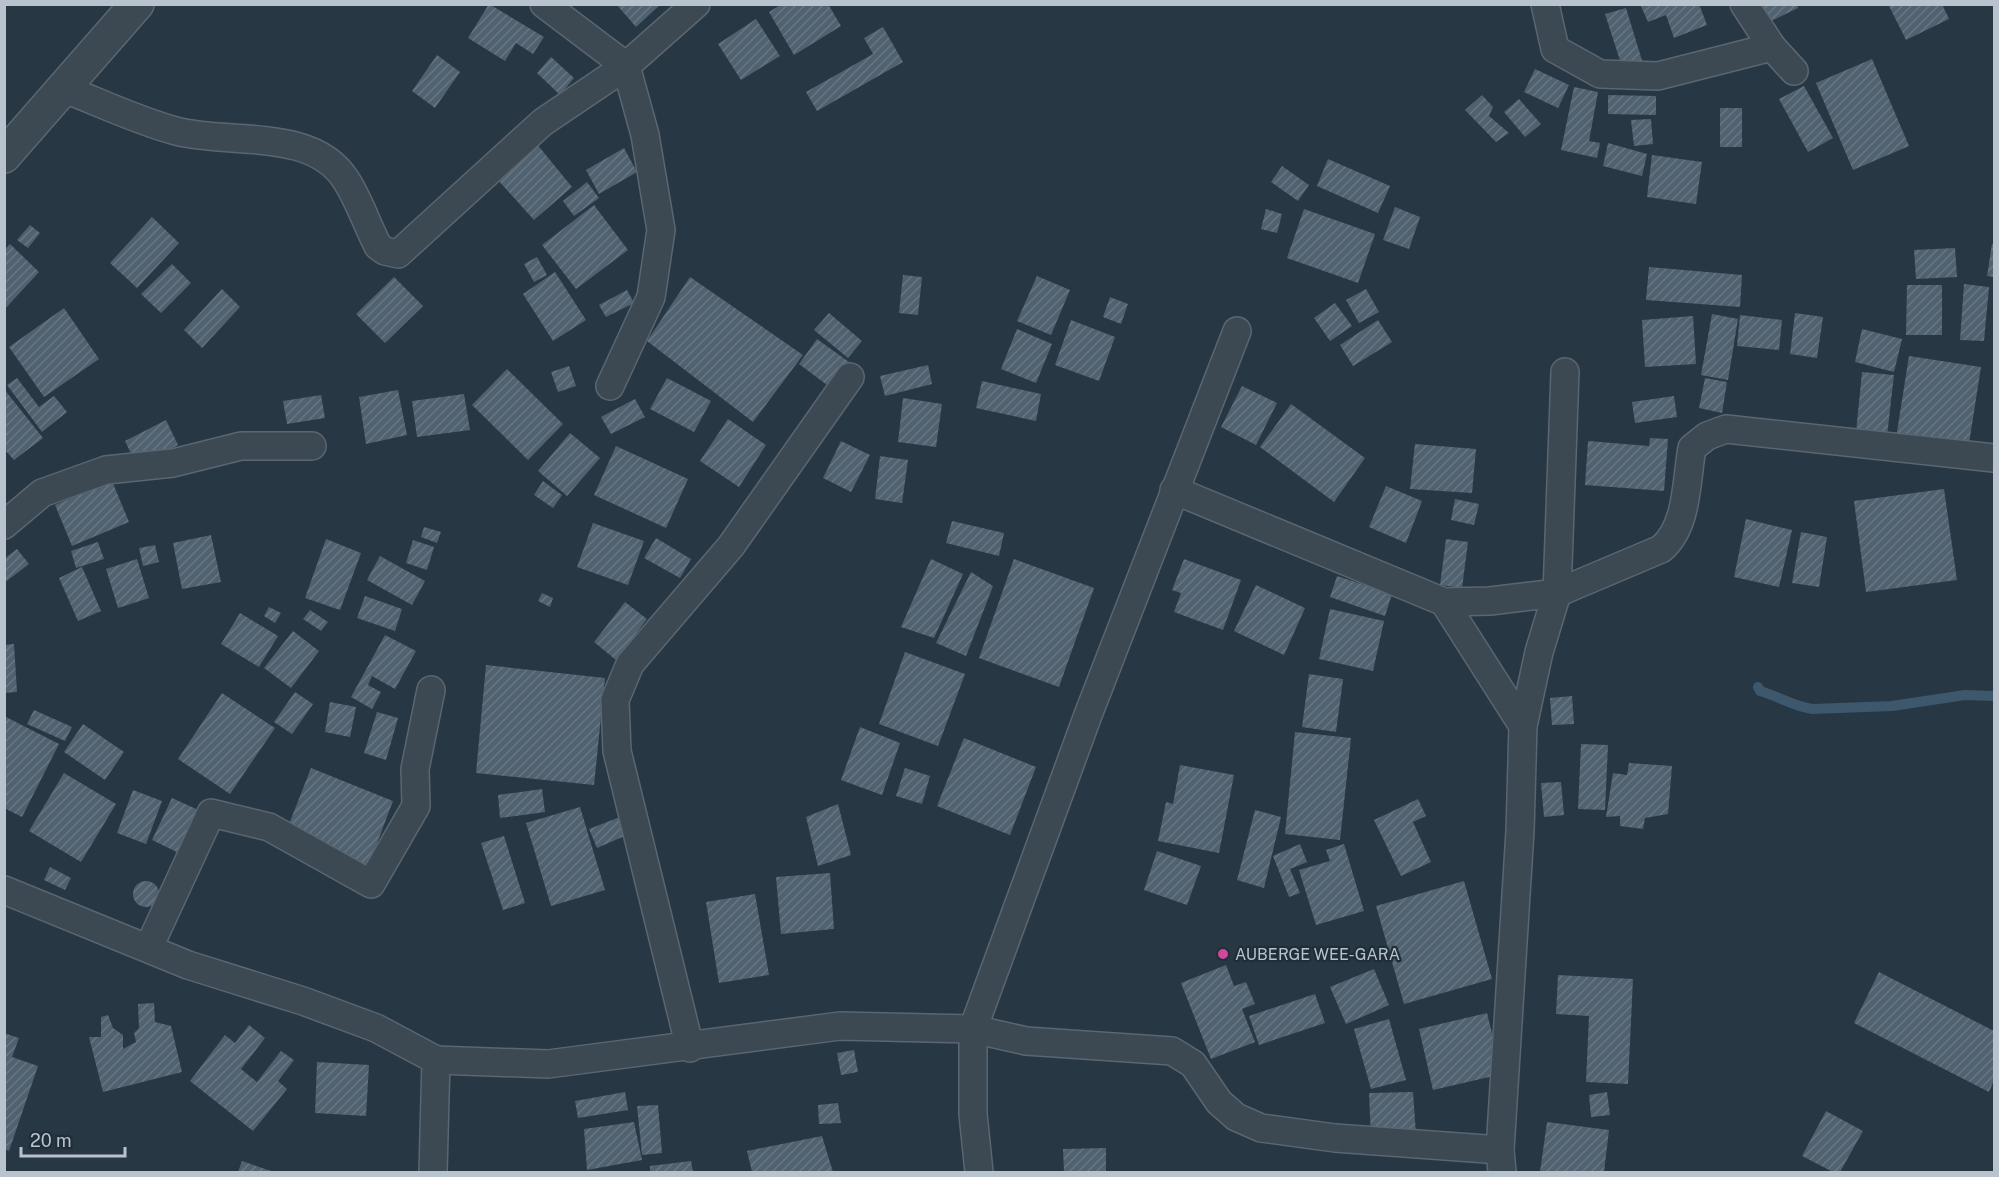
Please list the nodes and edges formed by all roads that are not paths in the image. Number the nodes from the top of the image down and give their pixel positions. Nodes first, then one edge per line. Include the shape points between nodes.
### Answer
1 (137, 4) edge
2 (544, 4) edge
3 (696, 4) edge
4 (1545, 4) edge
5 (1744, 4) edge
6 (1772, 46) junction
7 (626, 66) junction
8 (1794, 71) dead end
9 (65, 89) junction
10 (4, 156) edge
11 (1237, 331) dead end
12 (1565, 372) dead end
13 (850, 377) dead end
14 (610, 386) dead end
15 (312, 446) dead end
16 (1995, 458) edge
17 (1174, 490) junction
18 (4, 525) edge
19 (1557, 593) junction
20 (1444, 602) junction
21 (431, 690) dead end
22 (1523, 726) junction
23 (4, 890) edge
24 (149, 947) junction
25 (973, 1029) junction
26 (690, 1048) junction
27 (436, 1060) junction
28 (1501, 1161) edge
29 (433, 1173) edge
30 (979, 1173) edge

1 - 9 street
2 - 7 street
3 - 7 street
4 - 6 street via 1555,49 1600,74 1658,76
5 - 6 street
6 - 8 street
7 - 9 street via 543,122 398,254 378,246 346,180 333,164 315,152 264,140 177,131
7 - 14 street via 645,135 661,230 651,297
9 - 10 street
11 - 17 street
12 - 19 street
13 - 26 street via 731,546 630,664 615,700 617,751
15 - 18 street via 241,446 173,463 106,470 42,493
16 - 19 street via 1726,429 1707,436 1692,448 1678,528 1671,541 1661,549
17 - 20 street
17 - 25 street
19 - 20 street
19 - 22 street
20 - 22 street
21 - 24 street via 415,769 416,806 370,884 269,827 211,813
22 - 28 street
23 - 24 street
24 - 27 street via 188,965 376,1028
25 - 26 street via 840,1026
25 - 28 street via 1026,1041 1172,1051 1193,1064 1219,1102 1236,1117 1261,1128
25 - 30 street via 973,1114
26 - 27 street via 548,1064
27 - 29 street

